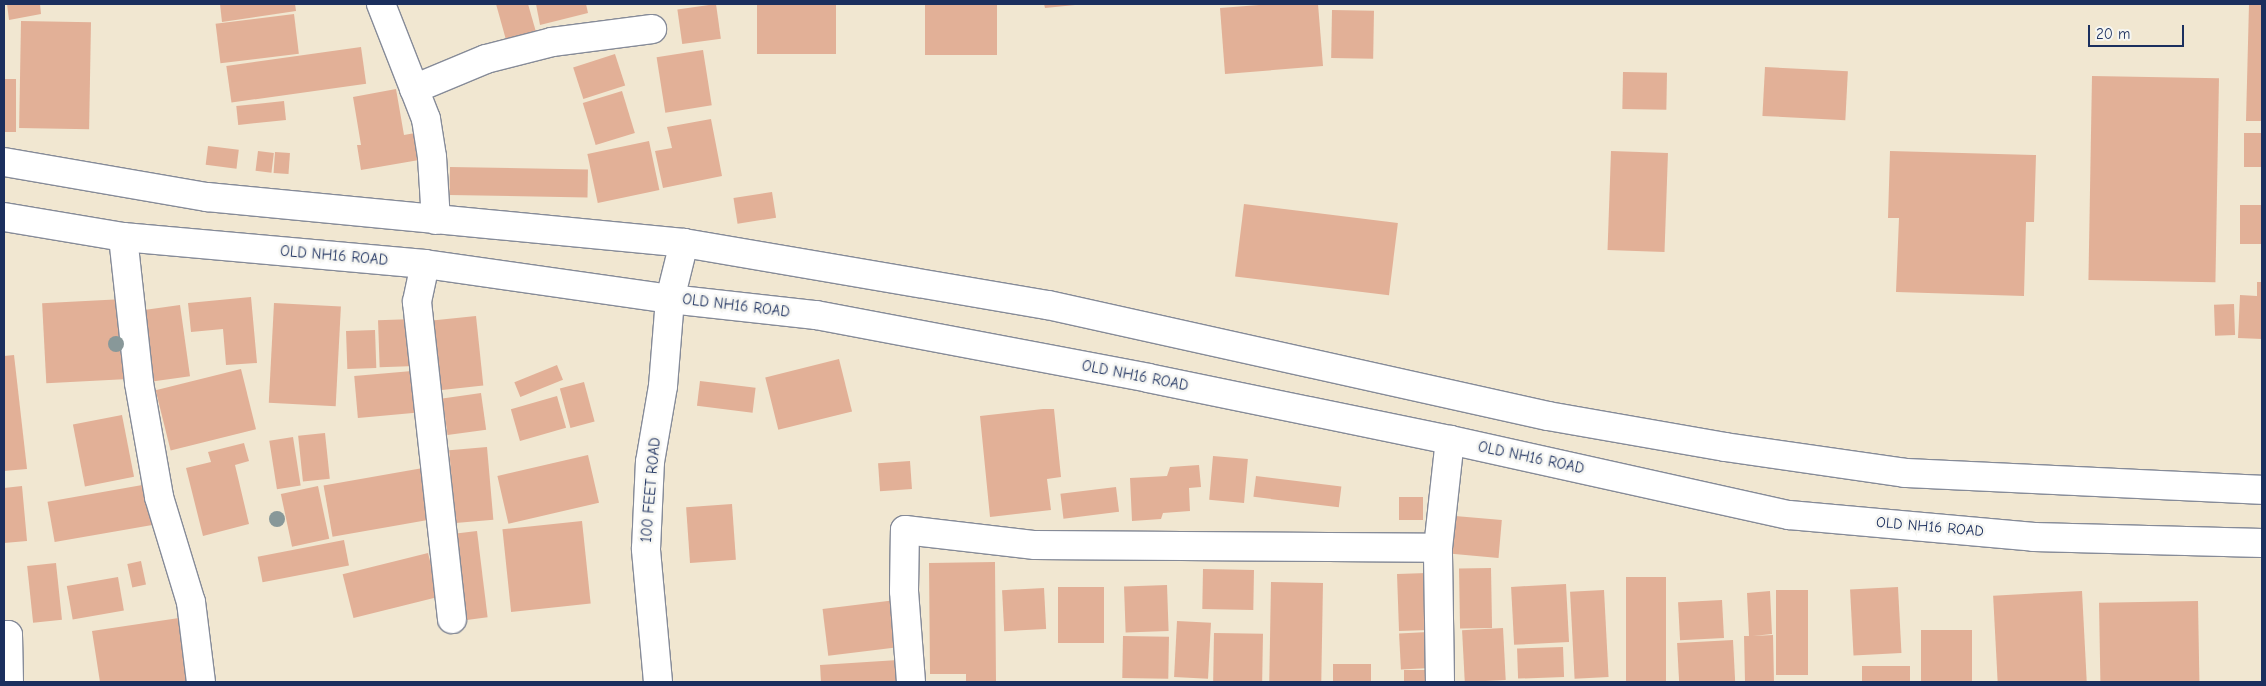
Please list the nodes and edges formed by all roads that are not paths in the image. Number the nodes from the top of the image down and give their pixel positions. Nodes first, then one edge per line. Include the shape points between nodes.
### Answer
1 (381, 4) edge
2 (652, 29) dead end
3 (414, 89) junction
4 (4, 162) edge
5 (4, 217) edge
6 (436, 220) junction
7 (123, 237) junction
8 (684, 244) junction
9 (425, 264) junction
10 (670, 299) junction
11 (1450, 440) junction
12 (2262, 490) edge
13 (2262, 543) edge
14 (1438, 548) junction
15 (452, 619) dead end
16 (4, 635) edge
17 (9, 682) edge
18 (201, 682) edge
19 (658, 682) edge
20 (911, 682) edge
21 (1440, 682) edge

1 - 3 main road
2 - 3 main road via 552,42 486,59
3 - 6 main road via 426,119
4 - 6 main road via 207,197
5 - 7 main road, OLD NH16 ROAD
6 - 8 main road
7 - 9 main road, OLD NH16 ROAD
7 - 18 main road via 139,383 159,497 190,602
8 - 10 main road, 100 FEET ROAD
8 - 12 main road via 1048,305 1548,416 1725,447 1905,473
9 - 10 main road, OLD NH16 ROAD
9 - 15 main road via 417,302
10 - 11 main road, OLD NH16 ROAD via 816,315
10 - 19 main road, 100 FEET ROAD via 663,386 650,462 646,549
11 - 13 main road, OLD NH16 ROAD via 1790,515 2034,537
11 - 14 main road
14 - 20 main road via 1035,545 905,530 904,591
14 - 21 main road
16 - 17 main road via 8,635

